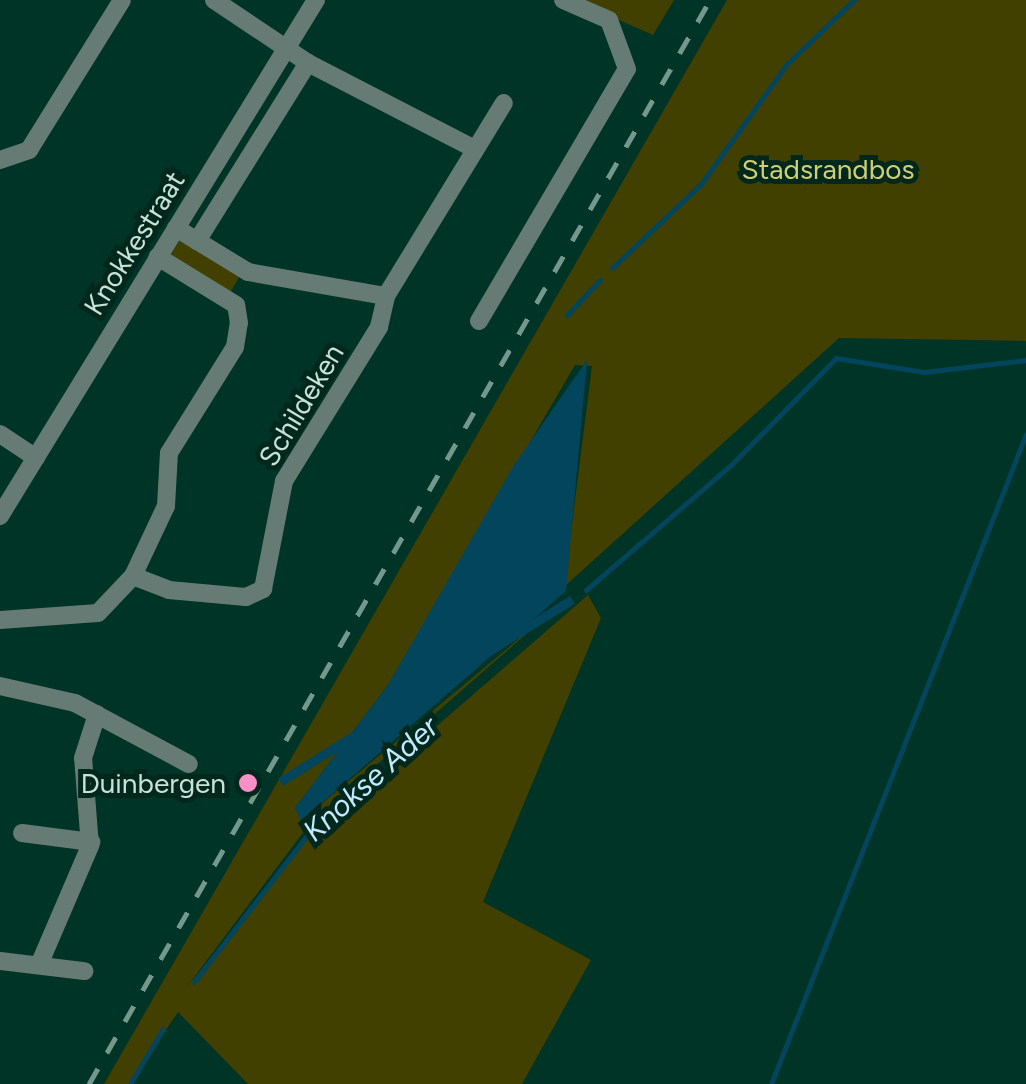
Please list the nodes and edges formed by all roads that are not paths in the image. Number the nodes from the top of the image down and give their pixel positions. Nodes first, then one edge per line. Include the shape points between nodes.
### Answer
1 (122, 0) edge
2 (214, 0) edge
3 (316, 0) edge
4 (563, 0) edge
5 (286, 48) junction
6 (308, 62) junction
7 (504, 104) dead end
8 (473, 148) junction
9 (0, 160) edge
10 (176, 228) junction
11 (197, 242) junction
12 (158, 257) junction
13 (248, 272) junction
14 (386, 296) junction
15 (236, 305) junction
16 (479, 321) dead end
17 (0, 434) edge
18 (36, 458) junction
19 (0, 516) edge
20 (133, 576) junction
21 (0, 620) edge
22 (0, 686) edge
23 (96, 714) junction
24 (189, 764) dead end
25 (22, 832) dead end
26 (91, 842) junction
27 (0, 961) edge
28 (39, 965) junction
29 (84, 971) dead end

1 - 9 street via 29,150
2 - 5 street
3 - 5 street, Knokkestraat
4 - 16 street via 609,20 627,69
5 - 6 street
5 - 10 street, Knokkestraat
6 - 8 street
6 - 11 street, Knokkestraat
7 - 8 street, Schildeken
8 - 14 street, Schildeken
10 - 11 street
10 - 12 street, Knokkestraat
11 - 13 street
12 - 15 street
12 - 18 street, Knokkestraat
13 - 14 street
13 - 15 street
14 - 20 street, Schildeken via 379,327 284,481 263,590 246,597 170,590
15 - 20 street via 235,347 169,453 166,506
17 - 18 street
18 - 19 street, Knokkestraat
20 - 21 street via 98,613
22 - 23 street
23 - 24 street
23 - 26 street via 83,758
25 - 26 street
26 - 28 street
27 - 28 street
28 - 29 street

